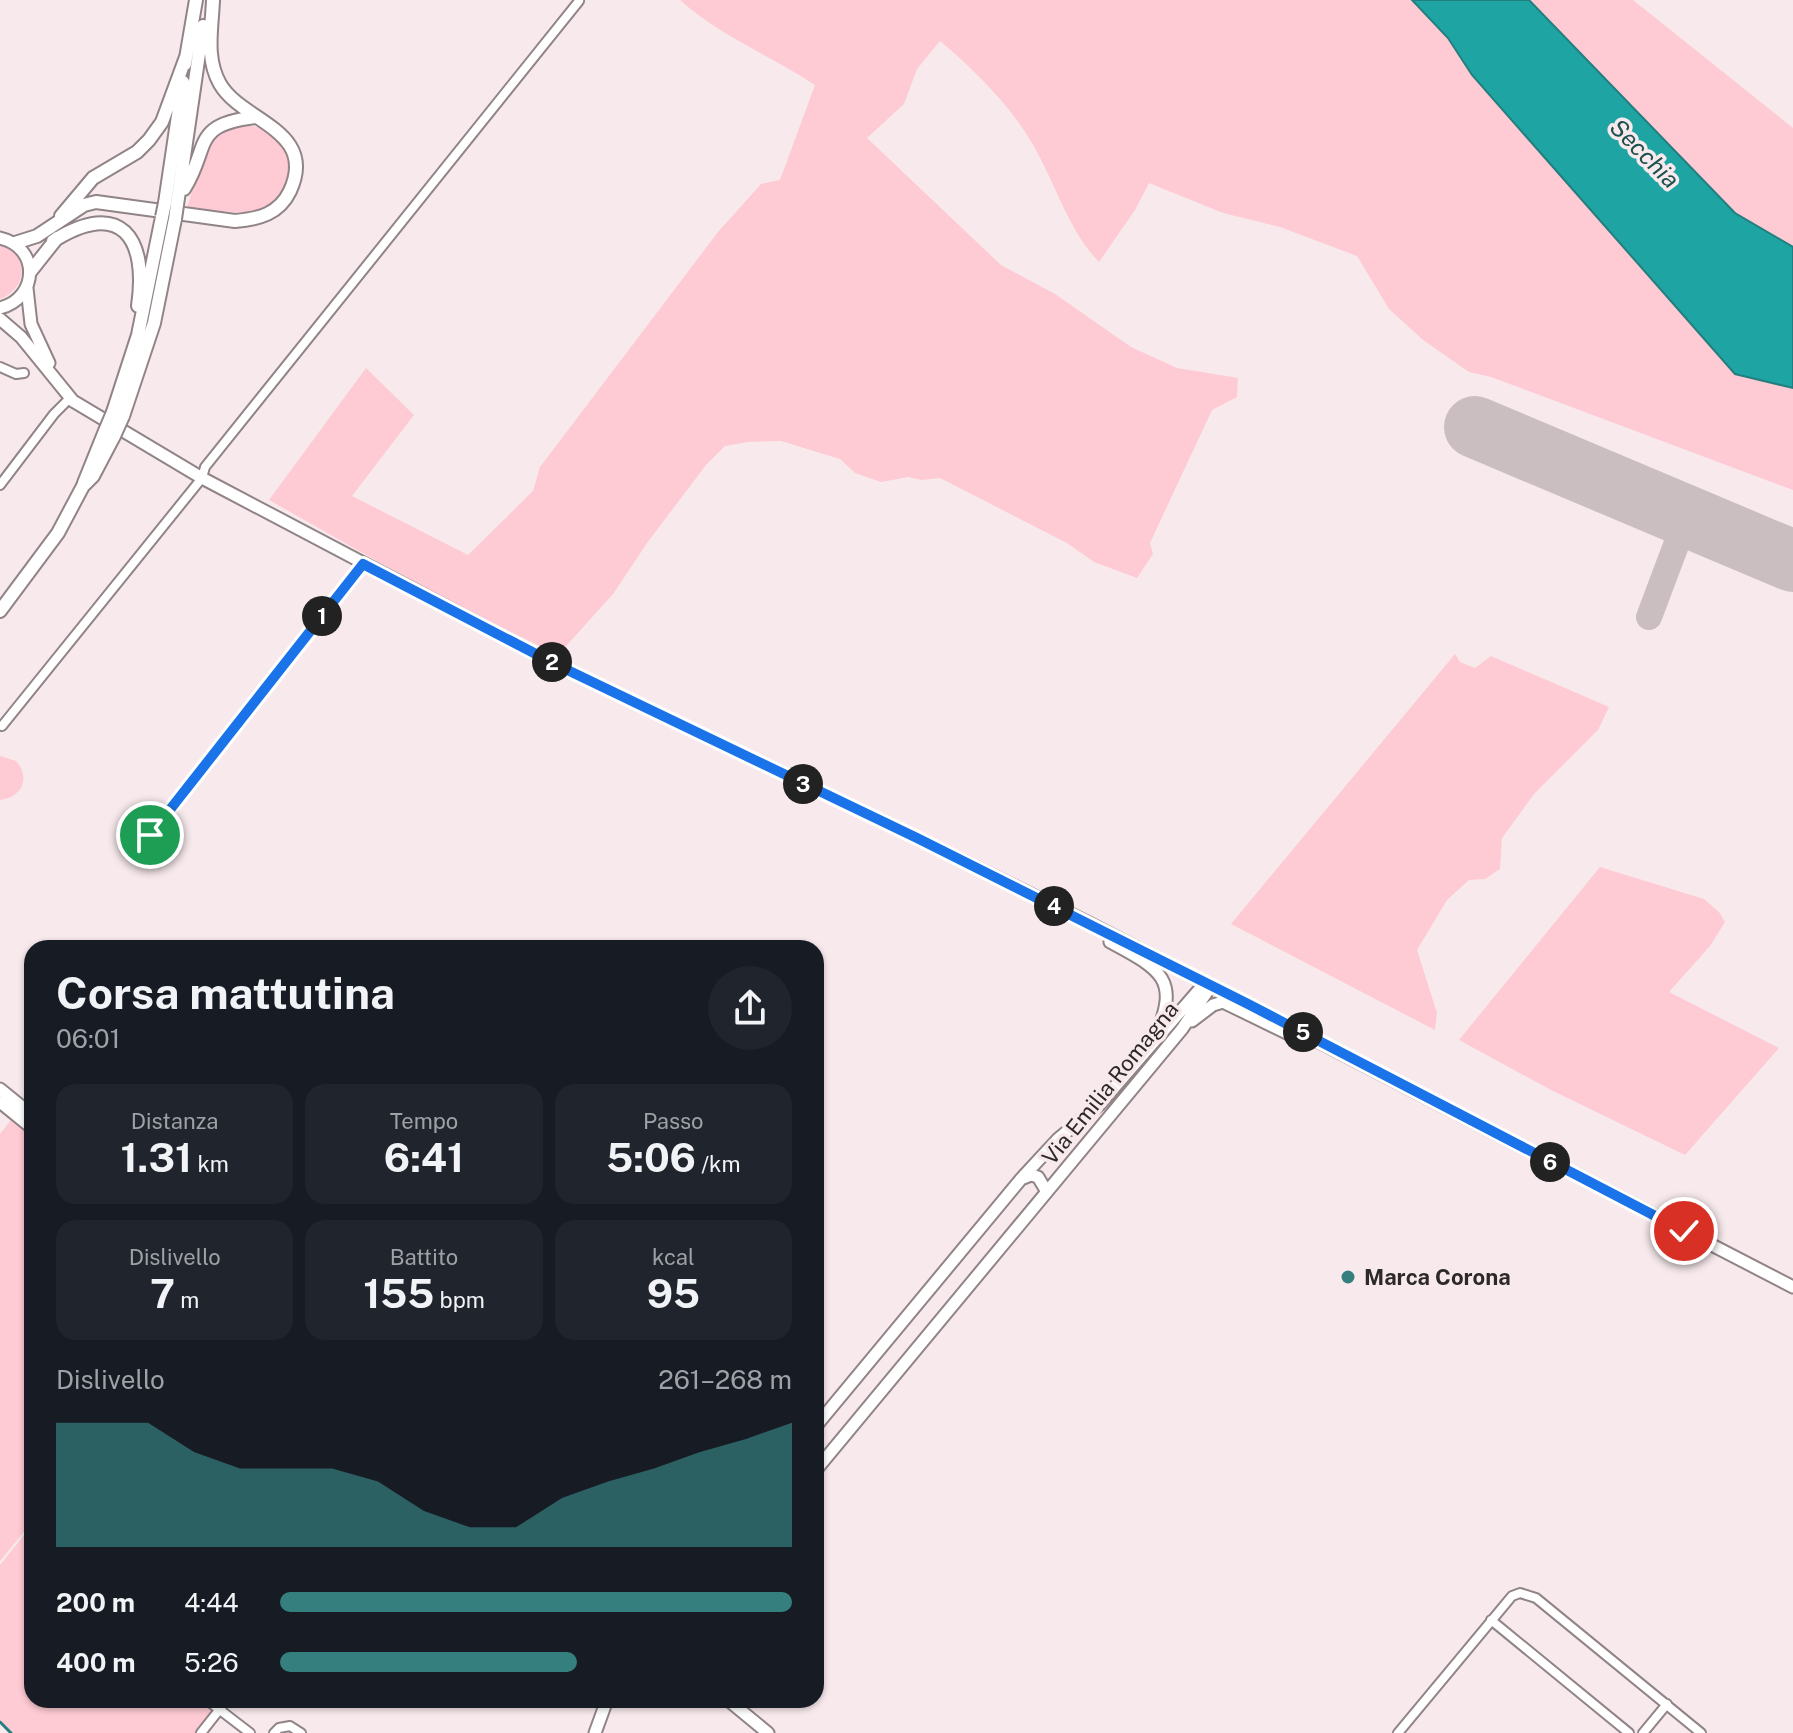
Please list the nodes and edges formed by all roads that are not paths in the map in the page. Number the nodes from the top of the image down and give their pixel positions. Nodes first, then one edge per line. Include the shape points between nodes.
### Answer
1 (196, 0) edge
2 (210, 0) edge
3 (579, 1) edge
4 (186, 57) junction
5 (256, 117) junction
6 (173, 202) junction
7 (117, 203) junction
8 (168, 218) junction
9 (37, 236) junction
10 (0, 238) edge
11 (53, 241) junction
12 (15, 243) junction
13 (30, 272) junction
14 (27, 288) junction
15 (0, 308) edge
16 (0, 319) edge
17 (138, 335) junction
18 (0, 367) edge
19 (24, 373) dead end
20 (70, 398) junction
21 (118, 414) junction
22 (202, 478) junction
23 (0, 485) edge
24 (363, 564) junction
25 (0, 611) edge
26 (2, 726) dead end
27 (150, 835) dead end
28 (1089, 923) junction
29 (1209, 984) junction
30 (1182, 1029) junction
31 (1306, 1034) junction
32 (1151, 1044) junction
33 (0, 1089) edge
34 (0, 1102) edge
35 (24, 1108) edge
36 (24, 1122) edge
37 (1021, 1179) junction
38 (1047, 1192) junction
39 (1793, 1287) edge
40 (824, 1416) edge
41 (824, 1460) edge
42 (1491, 1620) junction
43 (1667, 1704) junction
44 (604, 1708) edge
45 (738, 1708) edge
46 (219, 1709) joint
47 (201, 1733) edge
48 (250, 1733) edge
49 (273, 1733) edge
50 (301, 1733) edge
51 (595, 1733) edge
52 (768, 1733) edge
53 (1398, 1733) edge
54 (1629, 1733) edge
55 (1643, 1733) edge
56 (1701, 1733) edge

1 - 4 main road
2 - 5 main road via 212,69 235,103
2 - 6 main road
3 - 22 street via 205,467
4 - 6 main road
4 - 9 main road via 162,122 149,140 93,178
5 - 6 main road via 217,127 201,144 188,181
5 - 7 main road via 281,132 295,164 289,192 273,211 235,221
6 - 8 main road, bridge
7 - 9 main road via 84,205
7 - 11 main road via 82,214
8 - 17 main road
8 - 21 main road via 154,323
9 - 12 main road
10 - 12 main road
11 - 13 main road
11 - 17 main road via 99,222 113,224 131,239 140,276
12 - 13 main road
13 - 14 main road
14 - 15 main road
14 - 20 main road via 37,342
16 - 20 main road
17 - 21 main road
18 - 19 street
20 - 22 main road
20 - 23 street
21 - 25 main road, bridge via 93,476
22 - 24 main road
22 - 26 street
24 - 27 street
24 - 28 main road via 557,665
28 - 29 main road
28 - 32 main road via 1102,938 1149,963 1167,985 1165,1015
29 - 30 main road, Via Emilia Romagna
29 - 31 main road
29 - 32 main road, Via Emilia Romagna
30 - 31 main road via 1223,1002 1295,1037
30 - 38 main road, Via Emilia Romagna
31 - 39 main road
32 - 37 main road, Via Emilia Romagna via 1099,1105
33 - 35 main road
34 - 36 main road
37 - 38 main road, Via Emilia Romagna via 1038,1177
37 - 40 main road, Via Emilia Romagna
38 - 41 main road, Via Emilia Romagna
42 - 43 street via 1512,1596 1528,1595
42 - 53 street
42 - 54 street
43 - 55 street
43 - 56 street
44 - 51 main road
45 - 52 main road
46 - 47 street
46 - 48 street
49 - 50 street via 290,1726

